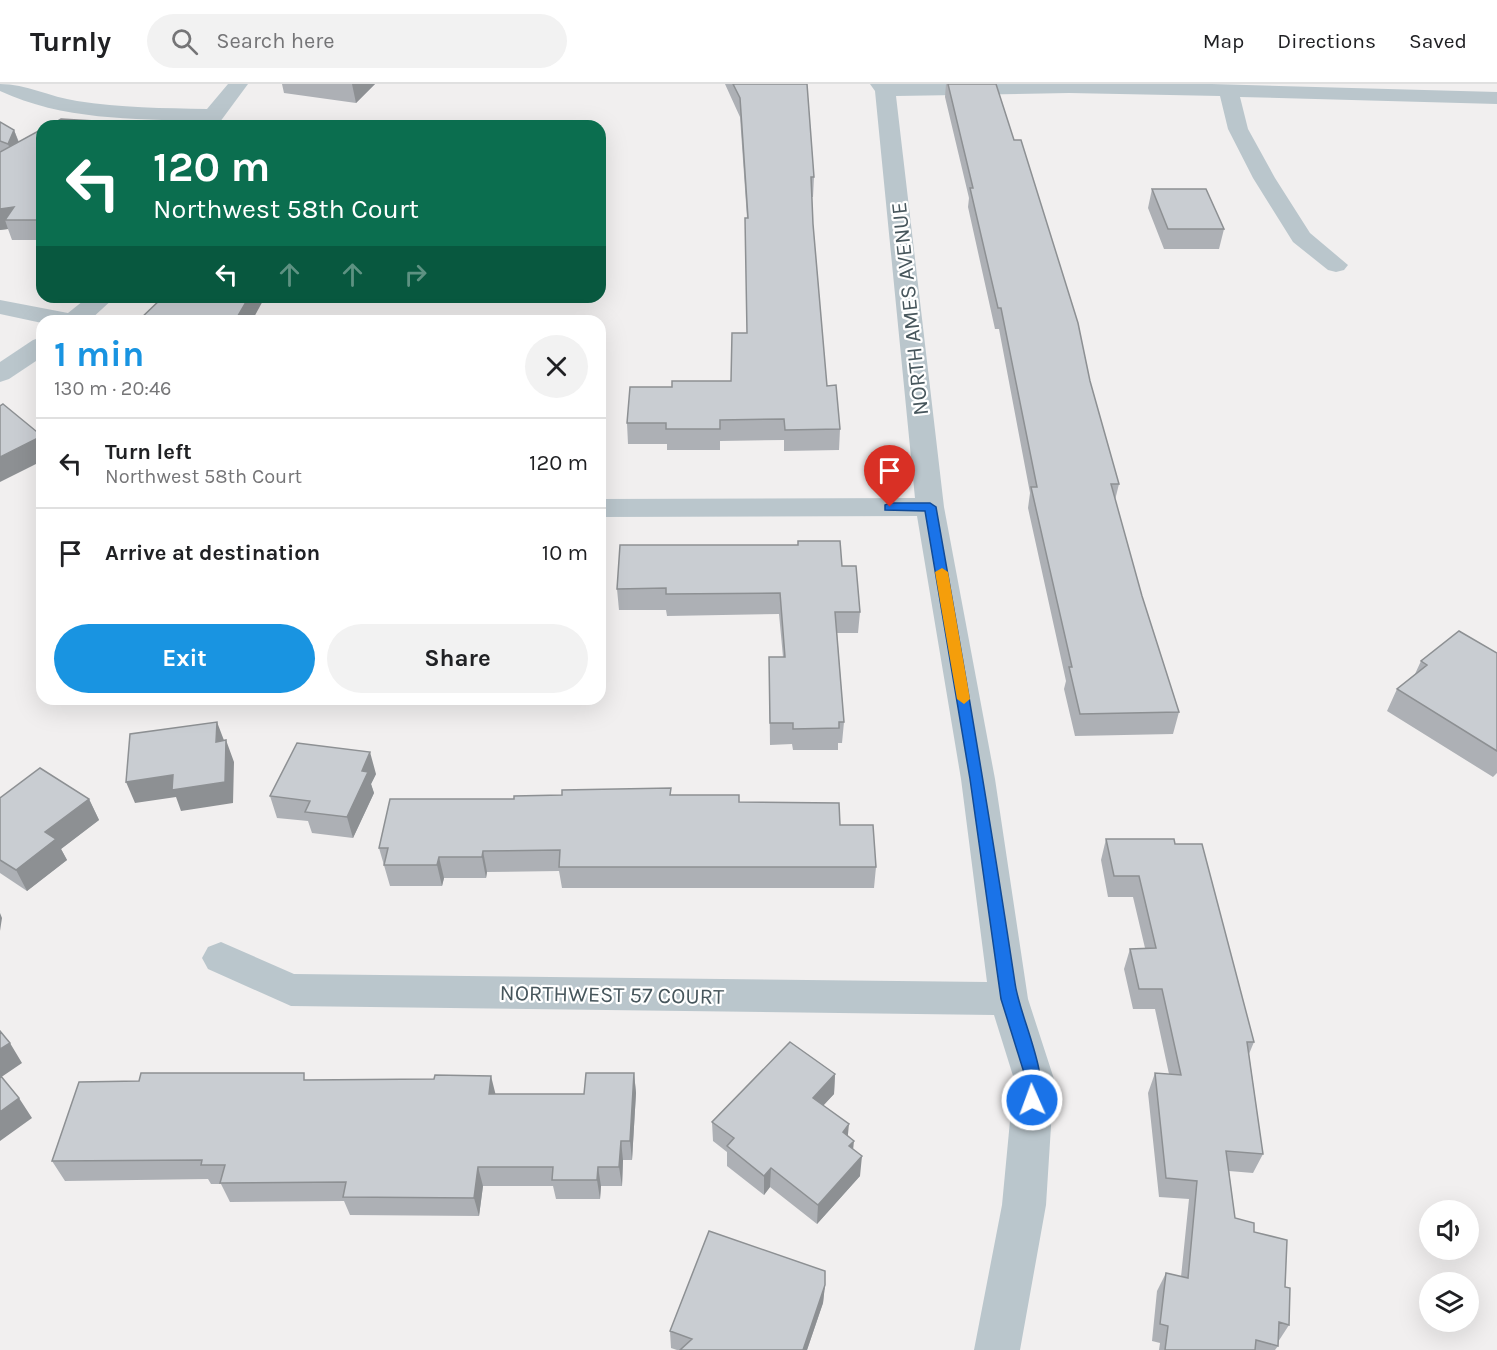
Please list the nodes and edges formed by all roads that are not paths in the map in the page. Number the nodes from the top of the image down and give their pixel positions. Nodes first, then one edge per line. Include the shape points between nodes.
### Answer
1 (1, 84) edge
2 (238, 84) edge
3 (883, 87) edge
4 (1229, 92) junction
5 (1497, 98) edge
6 (210, 120) edge
7 (1336, 265) dead end
8 (96, 303) edge
9 (0, 307) edge
10 (39, 315) edge
11 (81, 315) edge
12 (36, 349) edge
13 (0, 374) edge
14 (930, 507) junction
15 (606, 508) edge
16 (221, 958) dead end
17 (1009, 999) junction
18 (997, 1350) edge

1 - 6 street via 51,102 89,109
2 - 6 street
3 - 4 street
3 - 14 street, NORTH AMES AVENUE
4 - 5 street
4 - 7 street via 1238,129 1264,178 1301,237
8 - 11 street
9 - 10 street
12 - 13 street
14 - 15 street
14 - 17 street, NORTH AMES AVENUE via 978,779
16 - 17 street, NORTHWEST 57 COURT via 291,990
17 - 18 street, NORTH AMES AVENUE via 1034,1079 1024,1205

